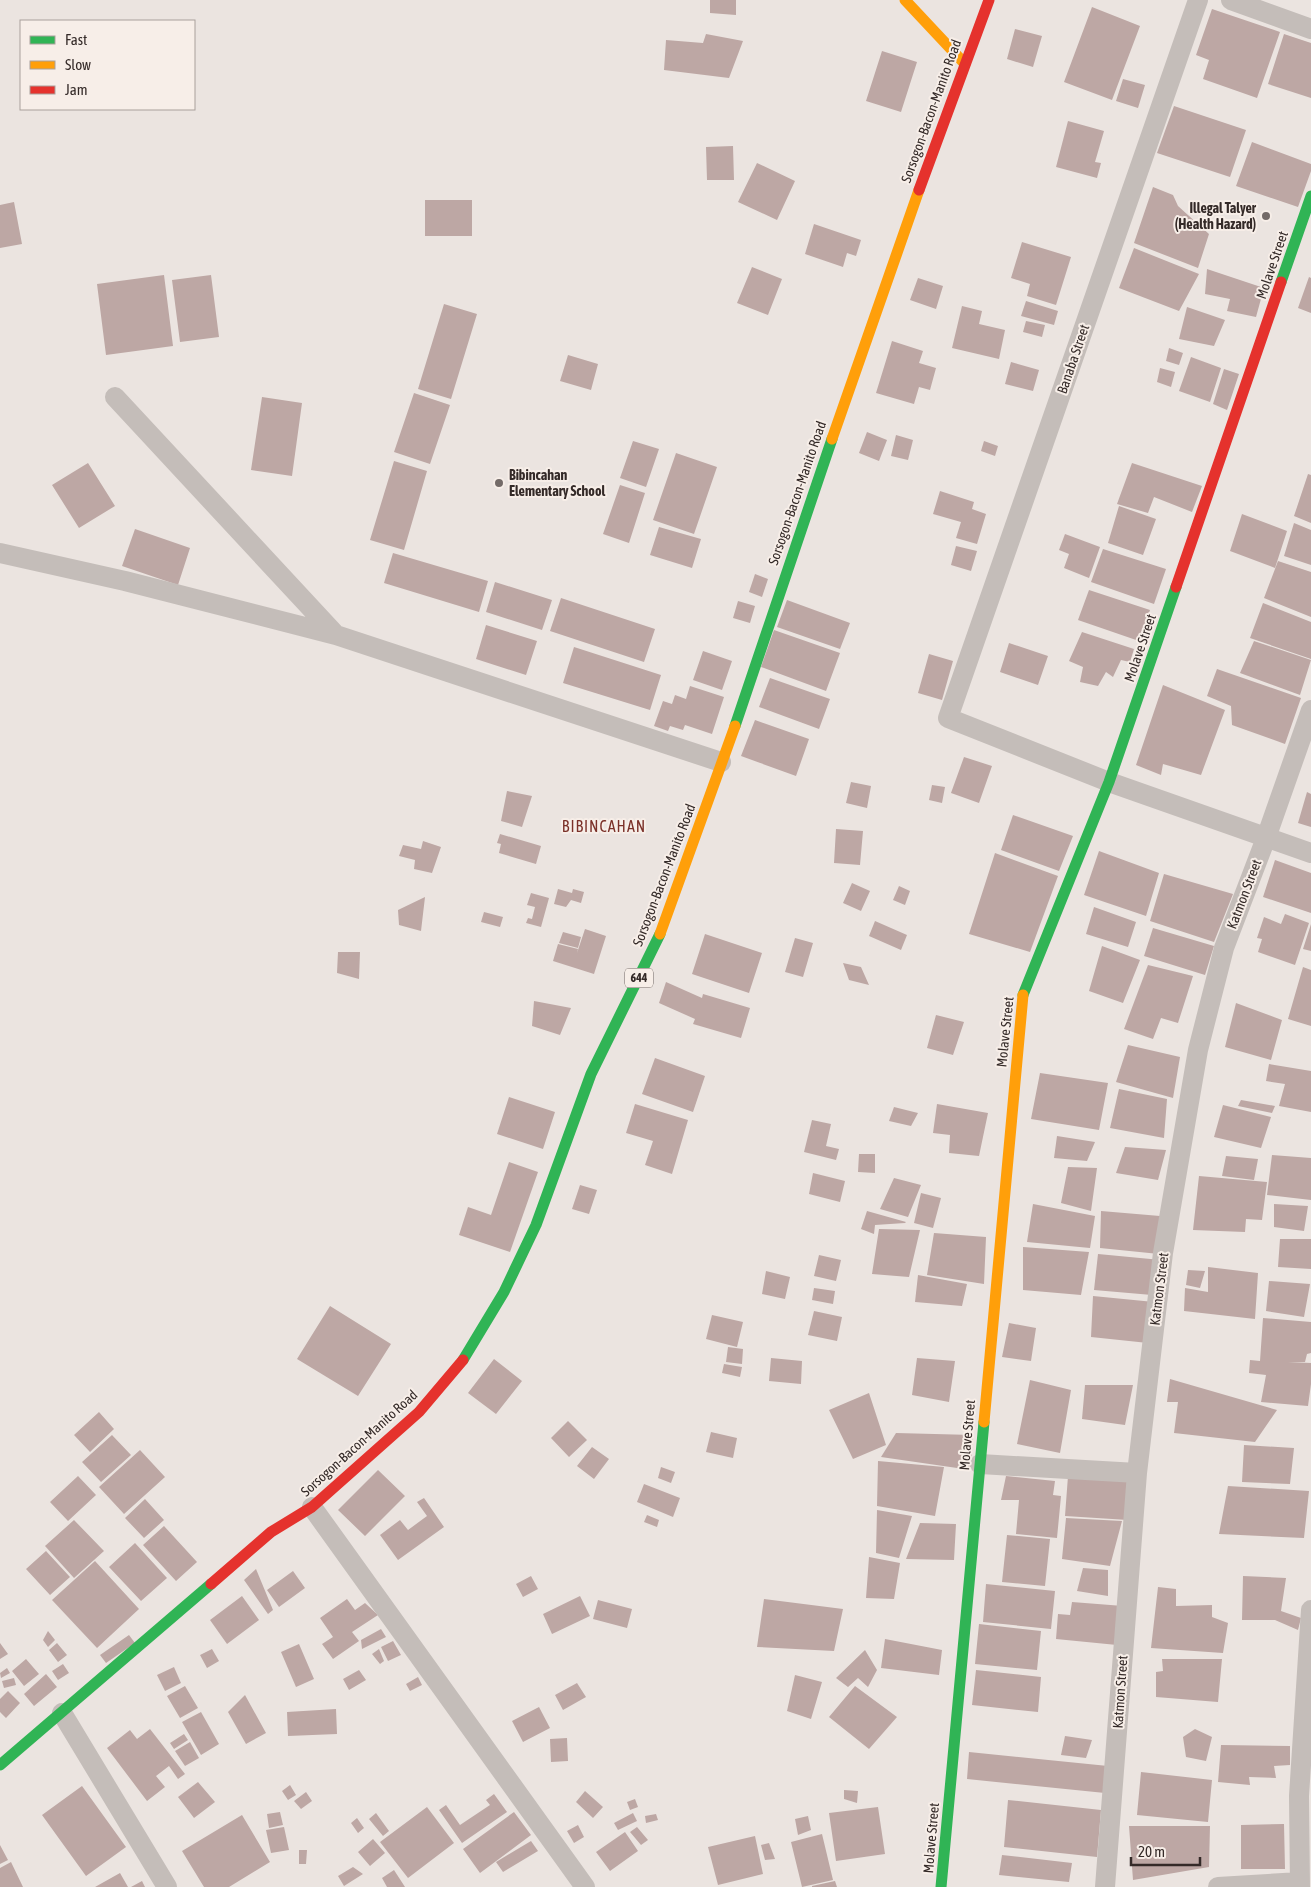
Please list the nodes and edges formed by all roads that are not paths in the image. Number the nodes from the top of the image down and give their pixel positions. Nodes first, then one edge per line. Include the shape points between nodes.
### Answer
1 (905, 0) edge
2 (989, 0) edge
3 (1198, 0) edge
4 (1231, 0) edge
5 (1311, 29) edge
6 (965, 64) junction
7 (1311, 196) edge
8 (116, 397) dead end
9 (0, 552) edge
10 (336, 636) junction
11 (1311, 710) edge
12 (721, 762) junction
13 (1109, 782) junction
14 (1266, 838) junction
15 (1311, 853) edge
16 (980, 1464) junction
17 (1137, 1473) junction
18 (312, 1507) junction
19 (1311, 1610) edge
20 (62, 1713) junction
21 (0, 1765) edge
22 (1300, 1885) edge
23 (167, 1887) edge
24 (585, 1887) edge
25 (941, 1887) edge
26 (1105, 1887) edge
27 (1218, 1887) edge

1 - 6 main road
2 - 6 main road, Sorsogon-Bacon-Manito Road / 644
3 - 13 street, Banaba Street via 948,718
4 - 5 street
6 - 12 main road, Sorsogon-Bacon-Manito Road / 644 via 896,248
7 - 13 main road, Molave Street
8 - 10 street
9 - 10 street
10 - 12 street
11 - 14 street, Katmon Street
12 - 18 main road, Sorsogon-Bacon-Manito Road / 644 via 663,929 591,1074 536,1225 504,1292 468,1354 418,1412
13 - 14 street
13 - 16 main road, Molave Street via 1023,993
14 - 15 street
14 - 17 street, Katmon Street via 1224,948 1198,1050 1163,1254
16 - 17 street
16 - 25 main road, Molave Street
17 - 26 street, Katmon Street
18 - 20 main road, Sorsogon-Bacon-Manito Road / 644 via 271,1532
18 - 24 street
19 - 22 street via 1299,1796
20 - 21 main road, Sorsogon-Bacon-Manito Road / 644
20 - 23 street
22 - 27 street

